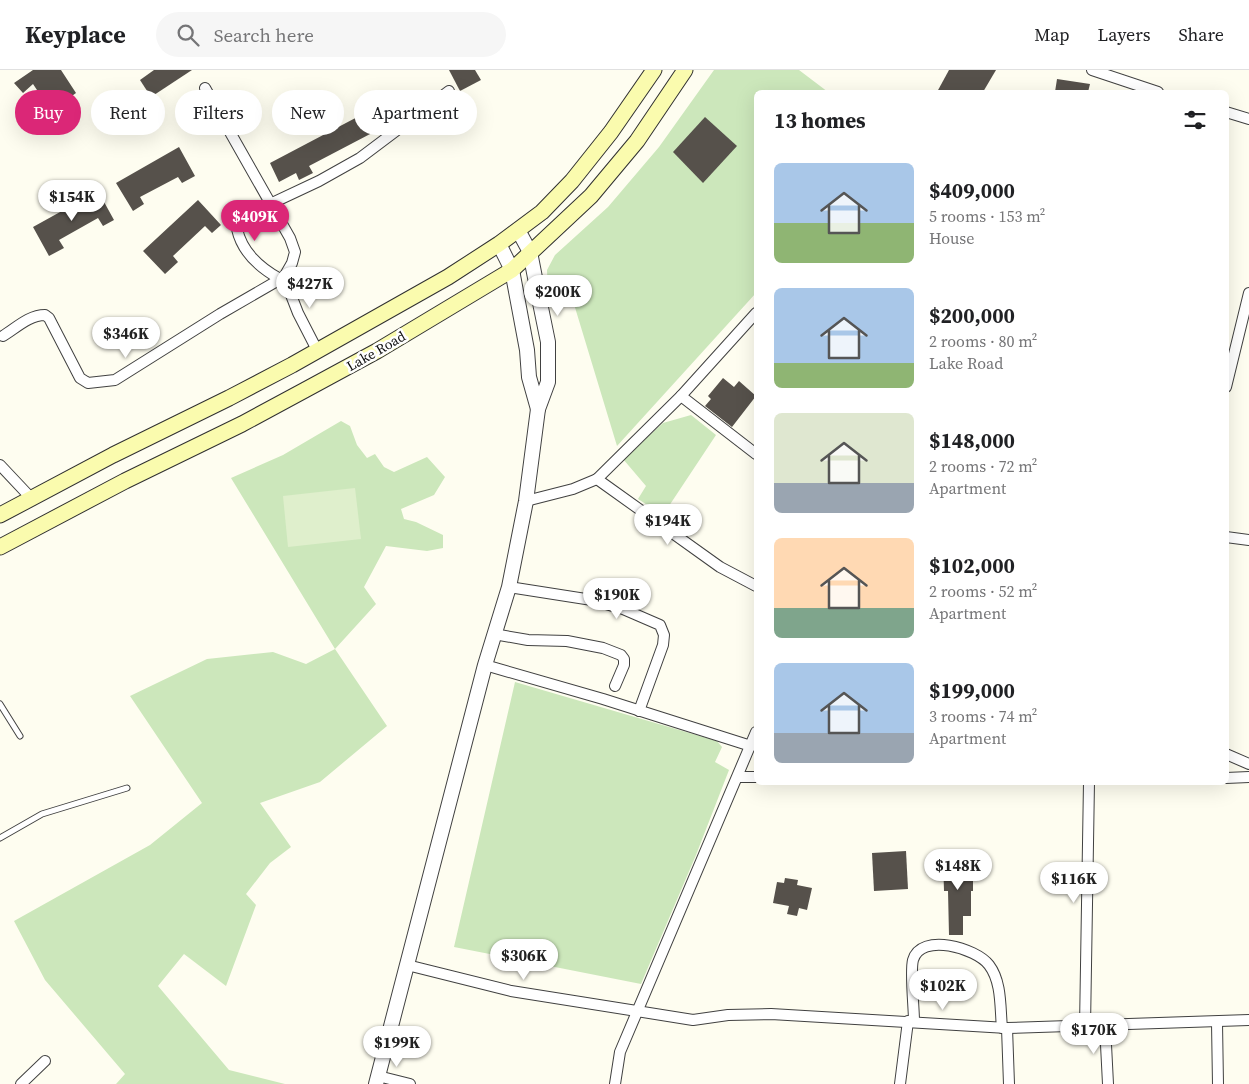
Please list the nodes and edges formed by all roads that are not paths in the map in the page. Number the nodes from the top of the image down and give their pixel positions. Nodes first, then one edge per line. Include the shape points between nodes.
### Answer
1 (654, 70) edge
2 (685, 70) edge
3 (1092, 70) edge
4 (205, 88) dead end
5 (1129, 88) edge
6 (1144, 90) edge
7 (1229, 113) edge
8 (1249, 119) edge
9 (391, 135) edge
10 (270, 204) junction
11 (518, 230) junction
12 (499, 244) junction
13 (530, 252) junction
14 (512, 270) junction
15 (282, 278) junction
16 (1249, 293) edge
17 (754, 315) edge
18 (3, 336) dead end
19 (317, 350) junction
20 (1229, 375) edge
21 (681, 396) junction
22 (538, 409) junction
23 (754, 452) edge
24 (0, 465) edge
25 (597, 479) junction
26 (32, 499) junction
27 (526, 501) junction
28 (0, 515) edge
29 (1229, 537) edge
30 (1249, 540) edge
31 (0, 547) edge
32 (754, 585) edge
33 (509, 587) junction
34 (494, 634) junction
35 (485, 665) junction
36 (615, 686) dead end
37 (0, 704) edge
38 (639, 710) junction
39 (20, 736) dead end
40 (754, 738) edge
41 (751, 746) junction
42 (1229, 755) edge
43 (1249, 764) edge
44 (738, 776) junction
45 (754, 777) edge
46 (1249, 777) edge
47 (1229, 778) edge
48 (1089, 785) edge
49 (127, 788) dead end
50 (0, 838) edge
51 (407, 965) junction
52 (637, 1012) junction
53 (1249, 1020) edge
54 (911, 1021) junction
55 (1217, 1023) junction
56 (1105, 1026) junction
57 (1085, 1027) junction
58 (1005, 1028) junction
59 (45, 1060) dead end
60 (377, 1080) edge
61 (21, 1084) edge
62 (410, 1084) edge
63 (614, 1084) edge
64 (900, 1084) edge
65 (1009, 1084) edge
66 (1108, 1084) edge
67 (1218, 1084) edge

1 - 11 main road, Lake Road via 572,181 542,212
2 - 13 main road, Lake Road via 637,141 590,196
3 - 5 street
4 - 10 street
5 - 6 street
7 - 8 street
9 - 10 street via 360,158
10 - 15 street via 295,252
10 - 15 street via 243,220 237,229 239,238 253,258 268,272
11 - 12 main road, Lake Road
11 - 13 street
12 - 14 street
12 - 19 main road, Lake Road via 448,277
13 - 14 main road, Lake Road
13 - 22 street via 548,342 548,382
14 - 22 street via 529,377
14 - 31 main road, Lake Road via 298,394
15 - 18 street via 115,380 102,383 88,383 80,378 45,315 25,321
15 - 19 street
16 - 20 street
17 - 21 street
19 - 26 main road, Lake Road
21 - 23 street
21 - 25 street
22 - 27 street
24 - 26 street
25 - 27 street
25 - 32 street via 720,567
26 - 28 main road, Lake Road
27 - 33 street
29 - 30 street
33 - 34 street
33 - 38 street via 592,600 660,625 663,645
34 - 35 street
34 - 36 street via 528,640 567,641 621,655 624,665
35 - 38 street
35 - 51 street
37 - 39 lane
38 - 41 street
40 - 41 street
41 - 44 street
42 - 43 street
44 - 45 street
44 - 52 street
46 - 47 street
48 - 57 street
49 - 50 lane via 42,814
51 - 52 street via 512,991
51 - 60 street
52 - 54 street via 693,1020 771,1014
52 - 63 street via 620,1052
53 - 55 street
54 - 58 street
54 - 58 street via 913,960 920,948 948,945 978,955 989,965 998,984
54 - 64 street
55 - 56 street
55 - 67 street
56 - 57 street
56 - 66 street
57 - 58 street
58 - 65 street
59 - 61 street
60 - 62 street

